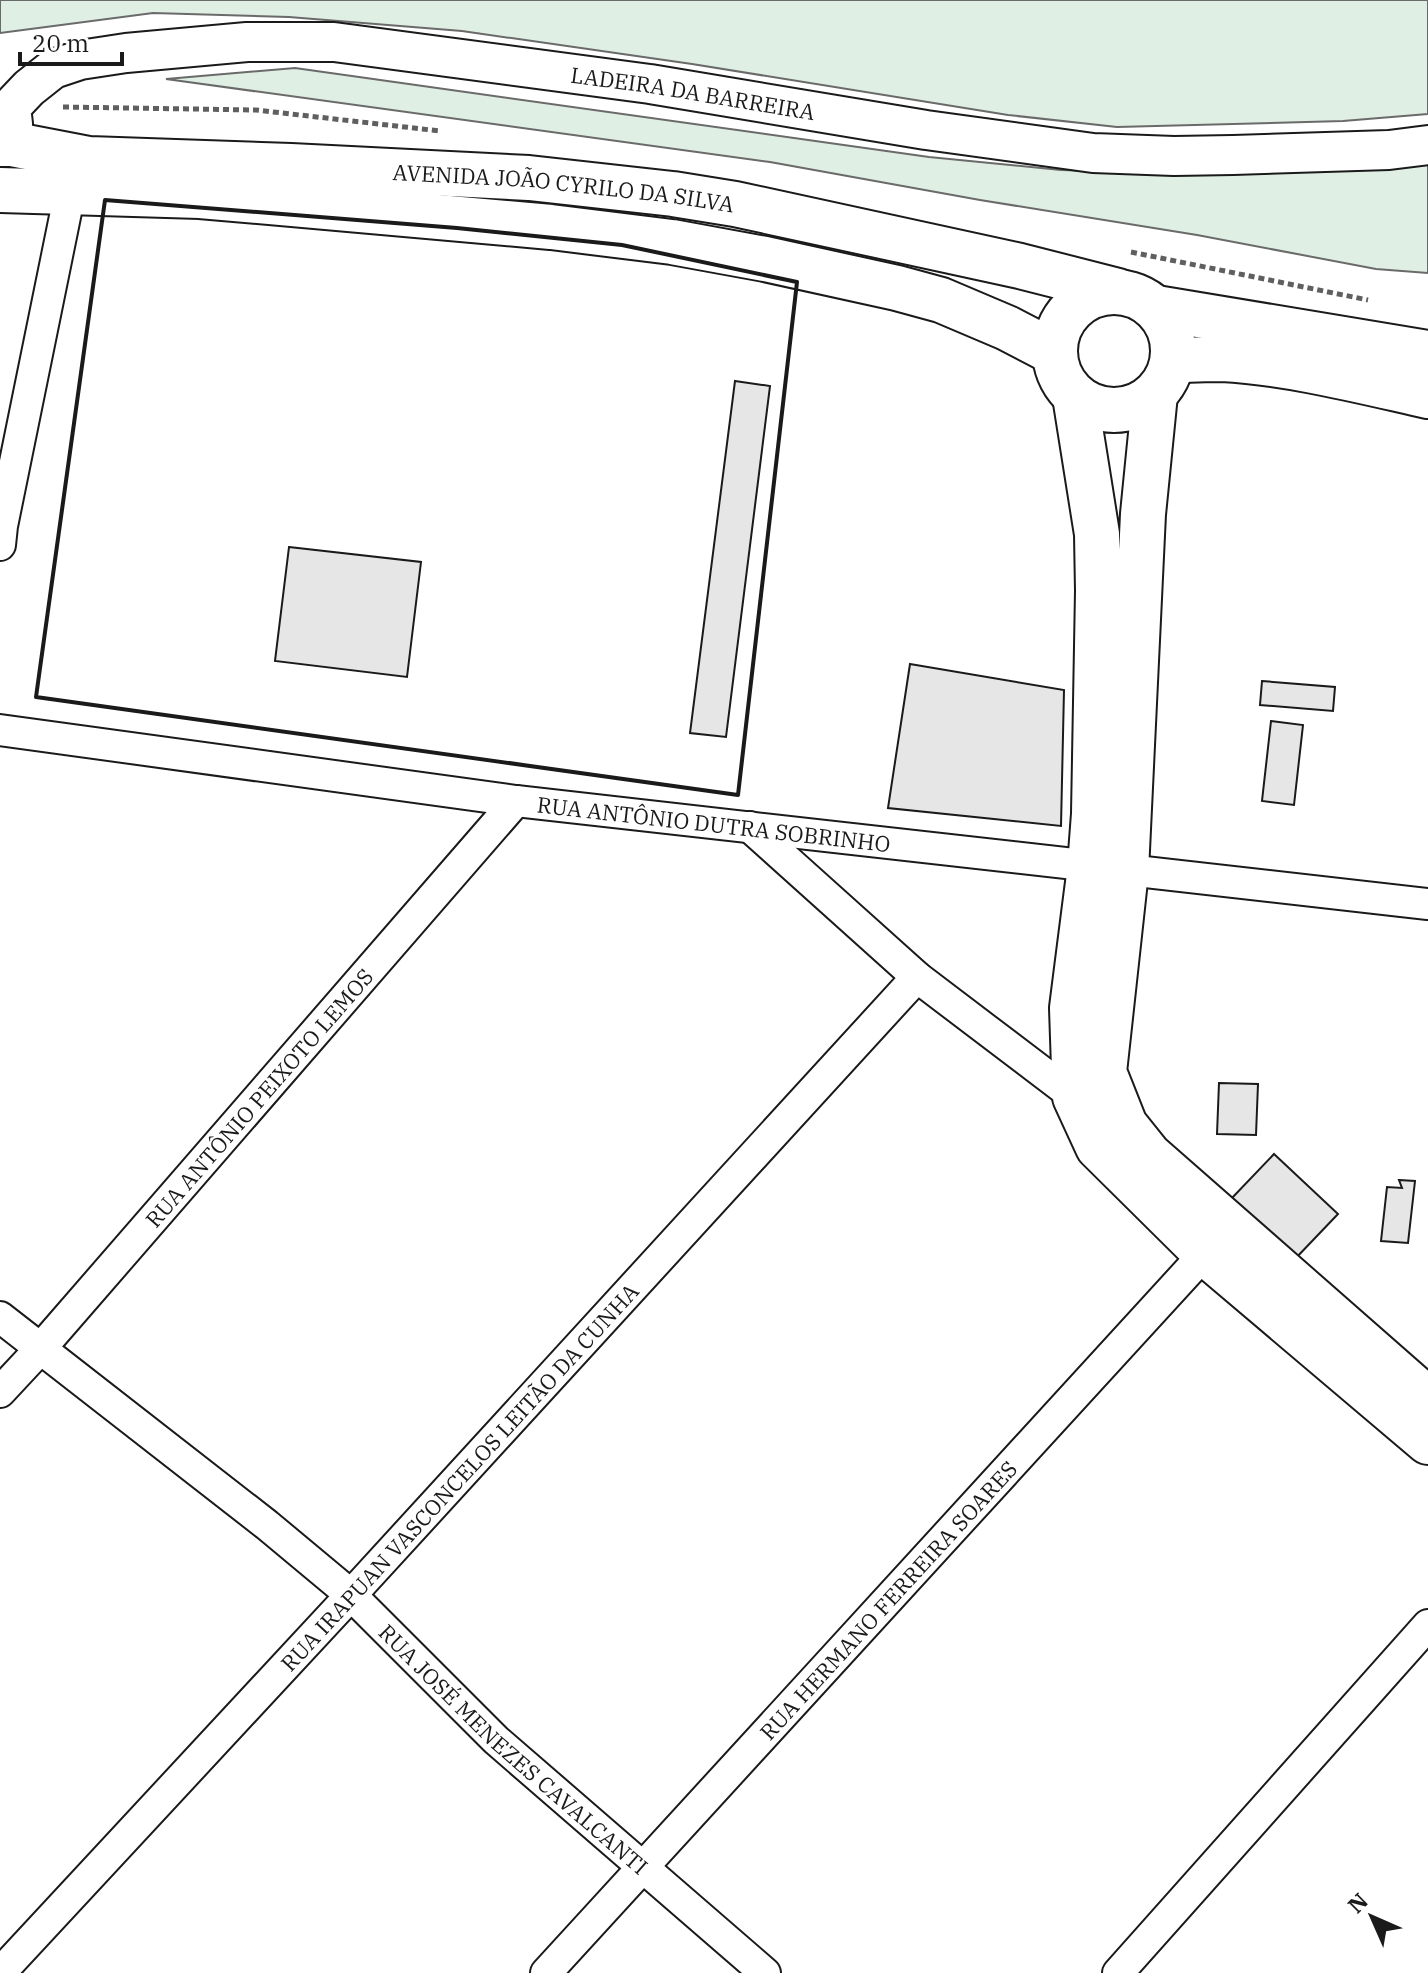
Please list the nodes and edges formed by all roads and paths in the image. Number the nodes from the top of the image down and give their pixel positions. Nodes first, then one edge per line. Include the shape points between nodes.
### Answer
1 (6, 144) edge
2 (1428, 145) edge
3 (0, 190) edge
4 (70, 192) junction
5 (1137, 299) junction
6 (1055, 353) junction
7 (1428, 353) edge
8 (1164, 377) junction
9 (1075, 396) junction
10 (1428, 396) edge
11 (0, 545) edge
12 (6, 738) edge
13 (516, 801) junction
14 (750, 827) junction
15 (1108, 869) junction
16 (1428, 904) edge
17 (917, 977) junction
18 (1075, 1097) junction
19 (1218, 1239) junction
20 (0, 1317) edge
21 (41, 1348) junction
22 (0, 1392) edge
23 (1428, 1400) edge
24 (1428, 1442) edge
25 (351, 1595) junction
26 (1428, 1625) edge
27 (642, 1866) junction
28 (0, 1973) edge
29 (546, 1973) edge
30 (765, 1973) edge
31 (1118, 1973) edge

1 - 2 street, LADEIRA DA BARREIRA via 13,124 11,107 53,69 126,53 312,41 650,84 1093,153 1233,155
1 - 5 main road, AVENIDA JOÃO CYRILO DA SILVA via 89,159 529,178 659,192 1020,266
3 - 4 main road, AVENIDA JOÃO CYRILO DA SILVA
4 - 6 main road, AVENIDA JOÃO CYRILO DA SILVA via 200,196 672,242 941,300
4 - 11 street
5 - 6 main road, AVENIDA JOÃO CYRILO DA SILVA via 1097,293 1063,321
5 - 7 main road, AVENIDA JOÃO CYRILO DA SILVA
5 - 8 main road via 1171,331
6 - 9 main road via 1056,366
8 - 9 main road via 1137,404 1120,410 1100,409
8 - 10 main road via 1223,359
8 - 15 main road via 1143,514
9 - 15 main road via 1097,534 1094,814
12 - 13 street, RUA ANTÔNIO DUTRA SOBRINHO
13 - 14 street, RUA ANTÔNIO DUTRA SOBRINHO
13 - 21 street, RUA ANTÔNIO PEIXOTO LEMOS
14 - 15 street, RUA ANTÔNIO DUTRA SOBRINHO
14 - 17 street
15 - 16 street, RUA ANTÔNIO DUTRA SOBRINHO
15 - 18 main road via 1072,1008
15 - 19 main road via 1104,1072 1125,1125
17 - 18 street
17 - 25 street, RUA IRAPUAN VASCONCELOS LEITÃO DA CUNHA
18 - 19 main road via 1098,1147
19 - 23 main road
19 - 24 main road
19 - 27 street, RUA HERMANO FERREIRA SOARES
20 - 21 street, RUA JOSÉ MENEZES CAVALCANTI
21 - 22 street, RUA ANTÔNIO PEIXOTO LEMOS
21 - 25 street, RUA JOSÉ MENEZES CAVALCANTI
25 - 27 street, RUA JOSÉ MENEZES CAVALCANTI via 496,1740
25 - 28 street, RUA IRAPUAN VASCONCELOS LEITÃO DA CUNHA
26 - 31 street
27 - 29 street, RUA HERMANO FERREIRA SOARES
27 - 30 street, RUA JOSÉ MENEZES CAVALCANTI

